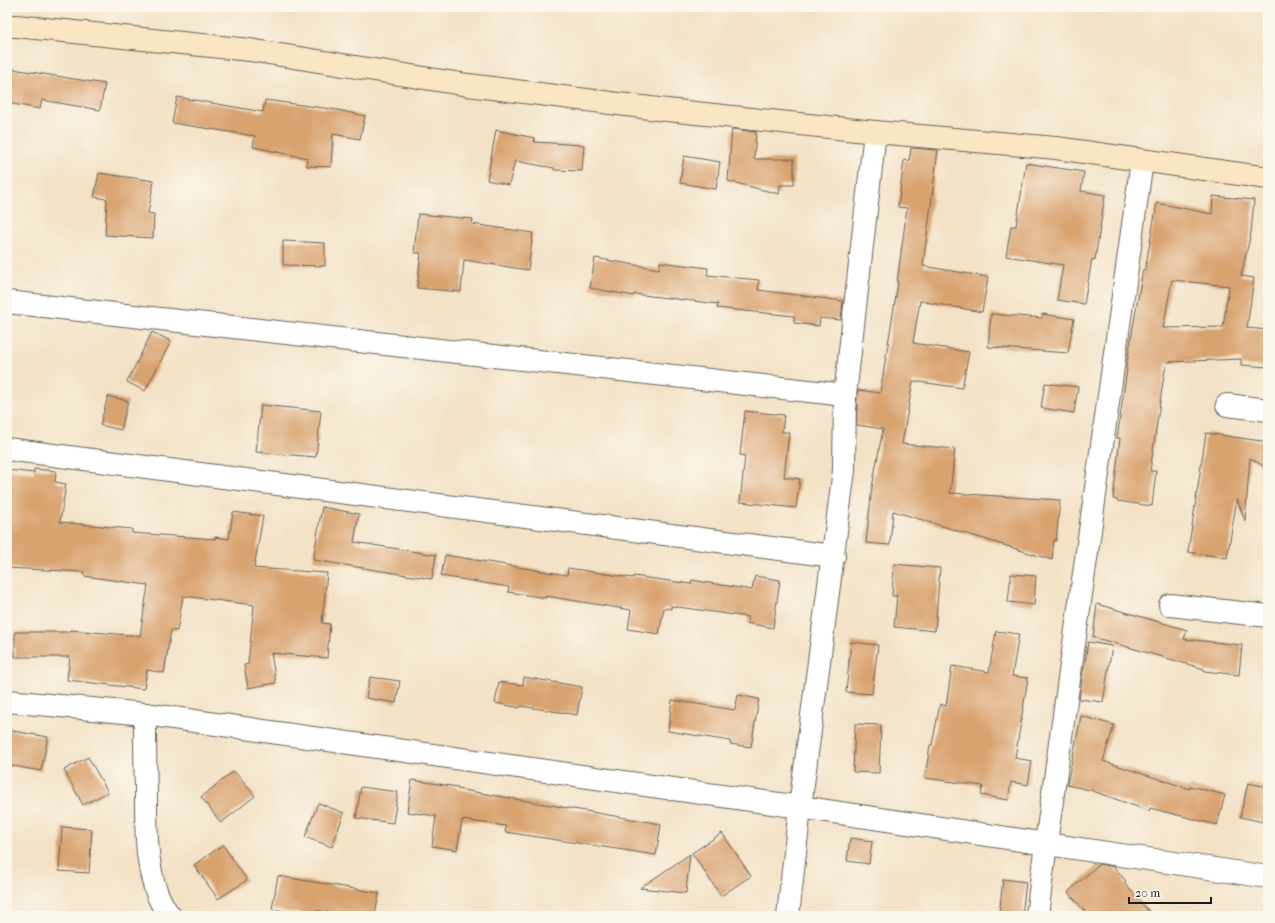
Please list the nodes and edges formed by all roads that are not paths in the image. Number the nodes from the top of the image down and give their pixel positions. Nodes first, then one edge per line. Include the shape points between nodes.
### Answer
1 (7, 26) edge
2 (875, 132) junction
3 (1142, 160) junction
4 (1268, 178) edge
5 (7, 302) edge
6 (845, 395) junction
7 (1227, 405) dead end
8 (1268, 410) edge
9 (7, 449) edge
10 (834, 556) junction
11 (1170, 605) dead end
12 (1268, 616) edge
13 (7, 701) edge
14 (145, 714) junction
15 (800, 807) junction
16 (1046, 842) junction
17 (1268, 877) edge
18 (170, 916) edge
19 (788, 916) edge
20 (1037, 916) edge

1 - 2 street via 250,50 468,85 666,110
2 - 3 street via 1056,148
2 - 6 street
3 - 4 street
3 - 16 street
5 - 6 street
6 - 10 street via 844,470
7 - 8 street
9 - 10 street
10 - 15 street
11 - 12 street
13 - 14 street
14 - 15 street
14 - 18 street via 146,841 153,880 164,909
15 - 16 street
15 - 19 street
16 - 17 street
16 - 20 street

